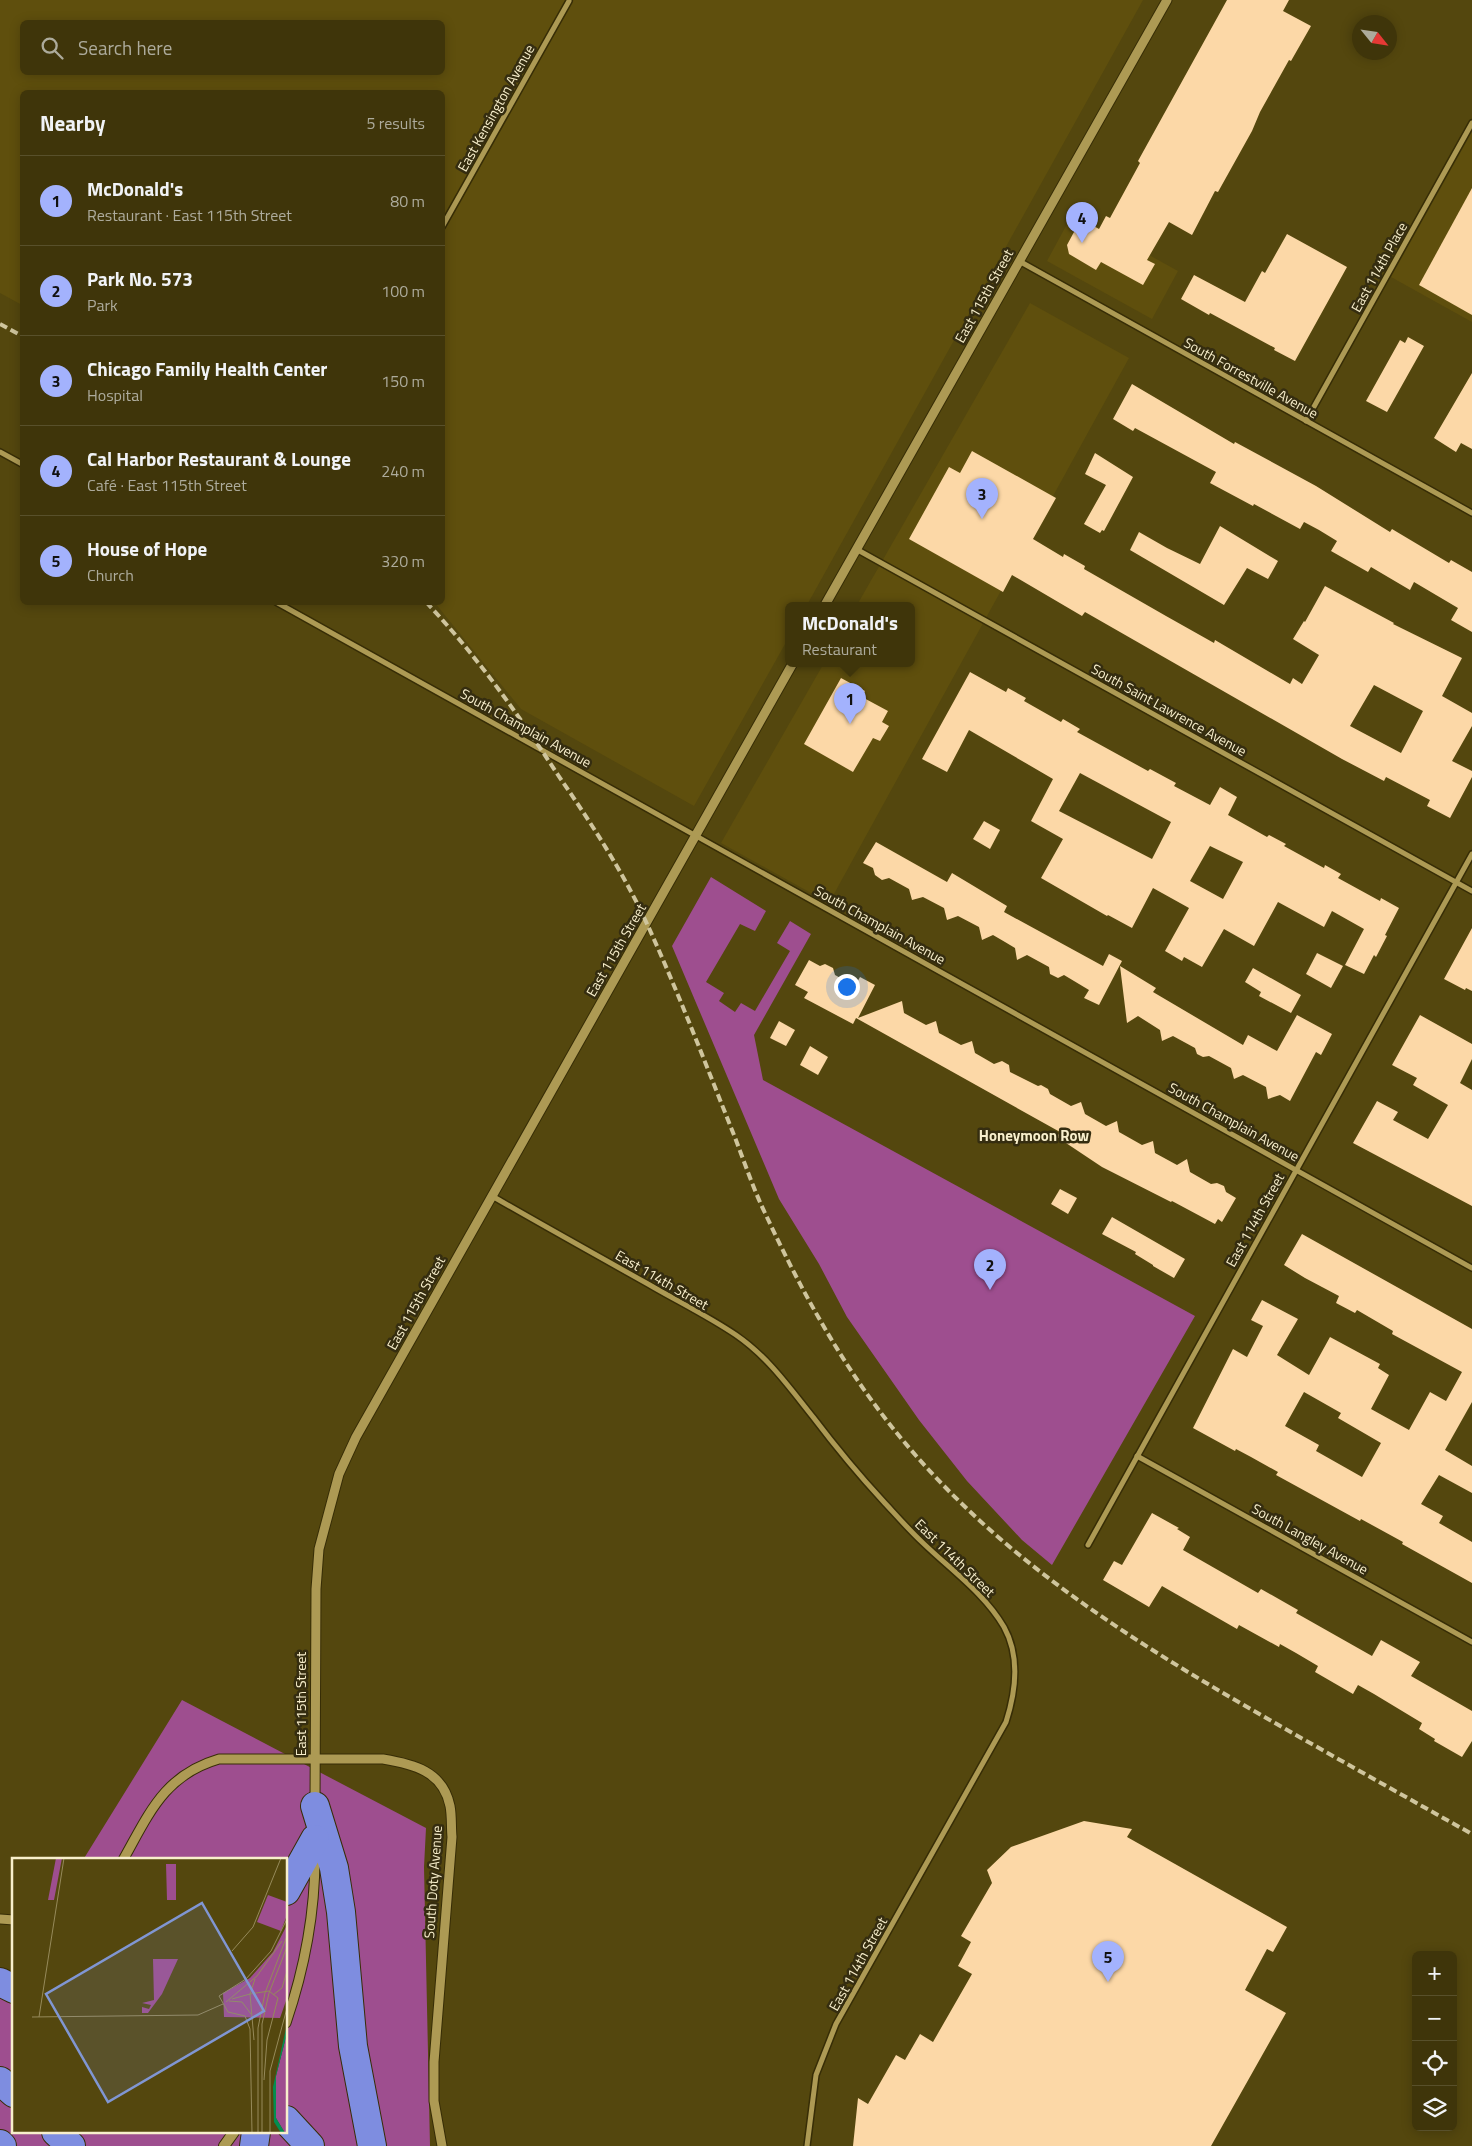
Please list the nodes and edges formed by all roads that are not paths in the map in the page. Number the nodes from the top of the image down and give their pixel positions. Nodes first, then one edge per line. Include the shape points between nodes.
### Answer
1 (1167, 0) edge
2 (569, 1) edge
3 (1472, 123) edge
4 (445, 222) edge
5 (1019, 261) junction
6 (1306, 421) junction
7 (0, 452) edge
8 (20, 463) edge
9 (1472, 513) edge
10 (856, 549) junction
11 (827, 602) edge
12 (281, 605) edge
13 (791, 667) edge
14 (696, 835) junction
15 (1472, 854) edge
16 (1456, 882) junction
17 (1472, 891) edge
18 (1296, 1170) junction
19 (492, 1196) junction
20 (1472, 1268) edge
21 (1137, 1456) junction
22 (1088, 1545) dead end
23 (1472, 1642) edge
24 (315, 1758) junction
25 (315, 1806) junction
26 (315, 1838) junction
27 (124, 1858) edge
28 (288, 1887) edge
29 (0, 1982) edge
30 (12, 1988) edge
31 (288, 2017) edge
32 (0, 2081) edge
33 (12, 2092) edge
34 (288, 2122) edge
35 (58, 2134) edge
36 (233, 2134) edge
37 (71, 2146) edge
38 (224, 2146) edge
39 (310, 2146) edge
40 (372, 2146) edge
41 (442, 2146) edge
42 (808, 2146) edge

1 - 5 street, East 115th Street
2 - 4 street, East Kensington Avenue
3 - 6 street, East 114th Place
5 - 6 street, South Forrestville Avenue
5 - 10 street, East 115th Street
6 - 9 street, South Forrestville Avenue
7 - 8 street
10 - 11 street, East 115th Street
10 - 16 street, South Saint Lawrence Avenue
12 - 14 street, South Champlain Avenue
13 - 14 street, East 115th Street
14 - 18 street, South Champlain Avenue
14 - 19 street, East 115th Street
15 - 16 street, East 114th Street
16 - 17 street, South Saint Lawrence Avenue
16 - 18 street, East 114th Street
18 - 20 street, South Champlain Avenue
18 - 21 street, East 114th Street
19 - 24 street, East 115th Street via 356,1437 336,1483 319,1549
19 - 42 street, East 114th Street via 701,1314 757,1352 776,1370 882,1501 987,1604 1004,1628 1010,1644 1016,1676 1006,1722 836,2024 816,2075
21 - 22 street, East 114th Street
21 - 23 street, South Langley Avenue
24 - 25 street, East 115th Street
24 - 27 street, South Doty Avenue via 219,1759 201,1765 180,1777 164,1792
24 - 41 street, South Doty Avenue via 382,1759 423,1768 444,1792 450,1806 452,1837 434,2062 434,2101
25 - 26 street, East 115th Street
25 - 40 highway via 334,1868 353,2046
26 - 28 highway
26 - 31 street, East 115th Street via 315,1890 296,1992
29 - 30 highway
32 - 33 highway
34 - 39 highway
35 - 37 highway
36 - 38 main road

